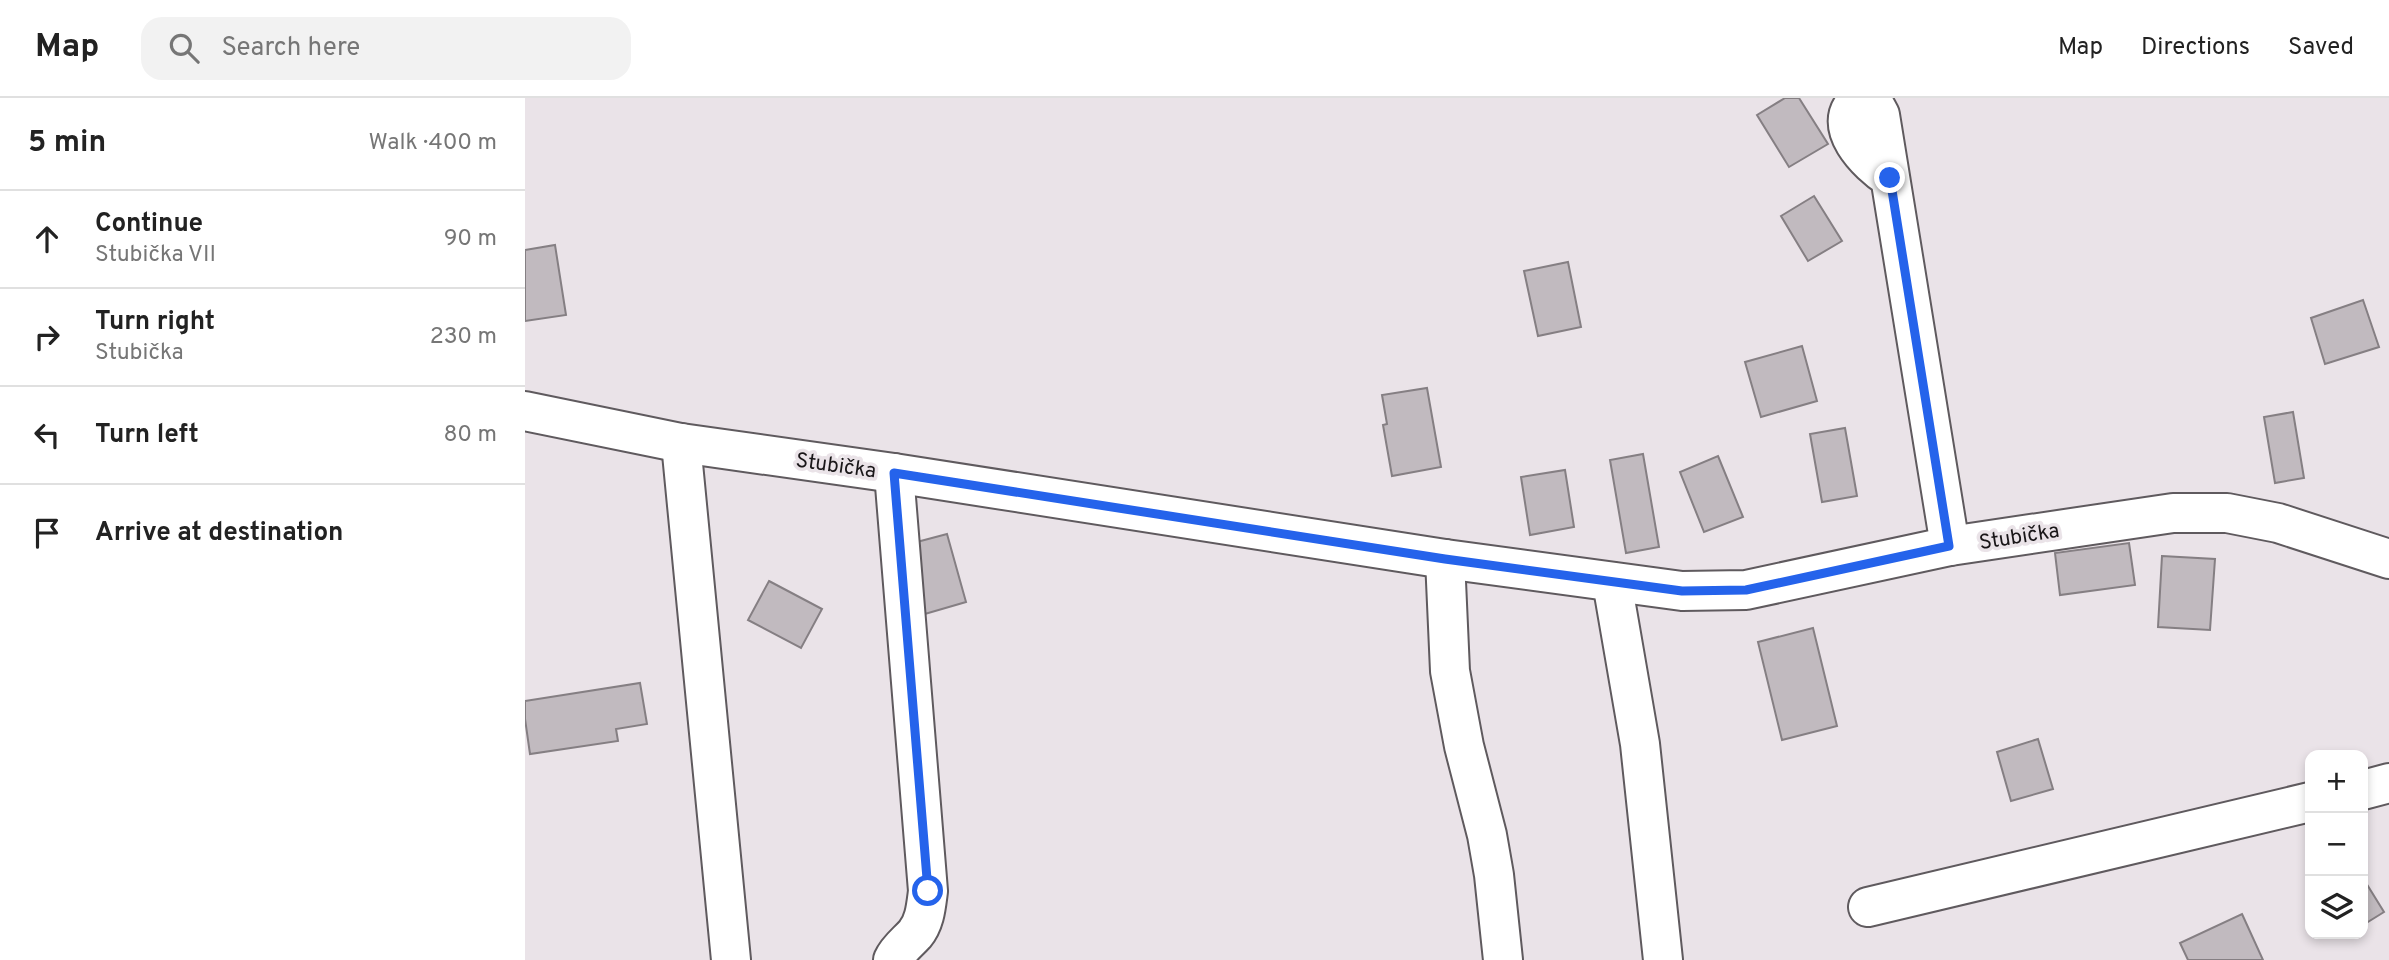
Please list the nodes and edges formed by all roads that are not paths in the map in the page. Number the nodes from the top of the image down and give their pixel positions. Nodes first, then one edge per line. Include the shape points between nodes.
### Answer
1 (1890, 178) dead end
2 (525, 411) edge
3 (681, 443) junction
4 (894, 473) junction
5 (1949, 546) junction
6 (1445, 559) junction
7 (2389, 559) edge
8 (1612, 582) junction
9 (2389, 783) edge
10 (2368, 789) edge
11 (2305, 803) edge
12 (1868, 907) dead end
13 (731, 960) edge
14 (893, 960) edge
15 (1503, 960) edge
16 (1663, 960) edge

1 - 5 street
2 - 3 street, Stubička
3 - 4 street, Stubička
3 - 13 street
4 - 6 street, Stubička
4 - 14 street via 928,891 918,931
5 - 7 street, Stubička via 2173,513 2227,513 2278,523
5 - 8 street, Stubička via 1746,590 1682,591
6 - 8 street, Stubička
6 - 15 street via 1451,671 1487,835
8 - 16 street via 1640,744
9 - 10 street
11 - 12 street

